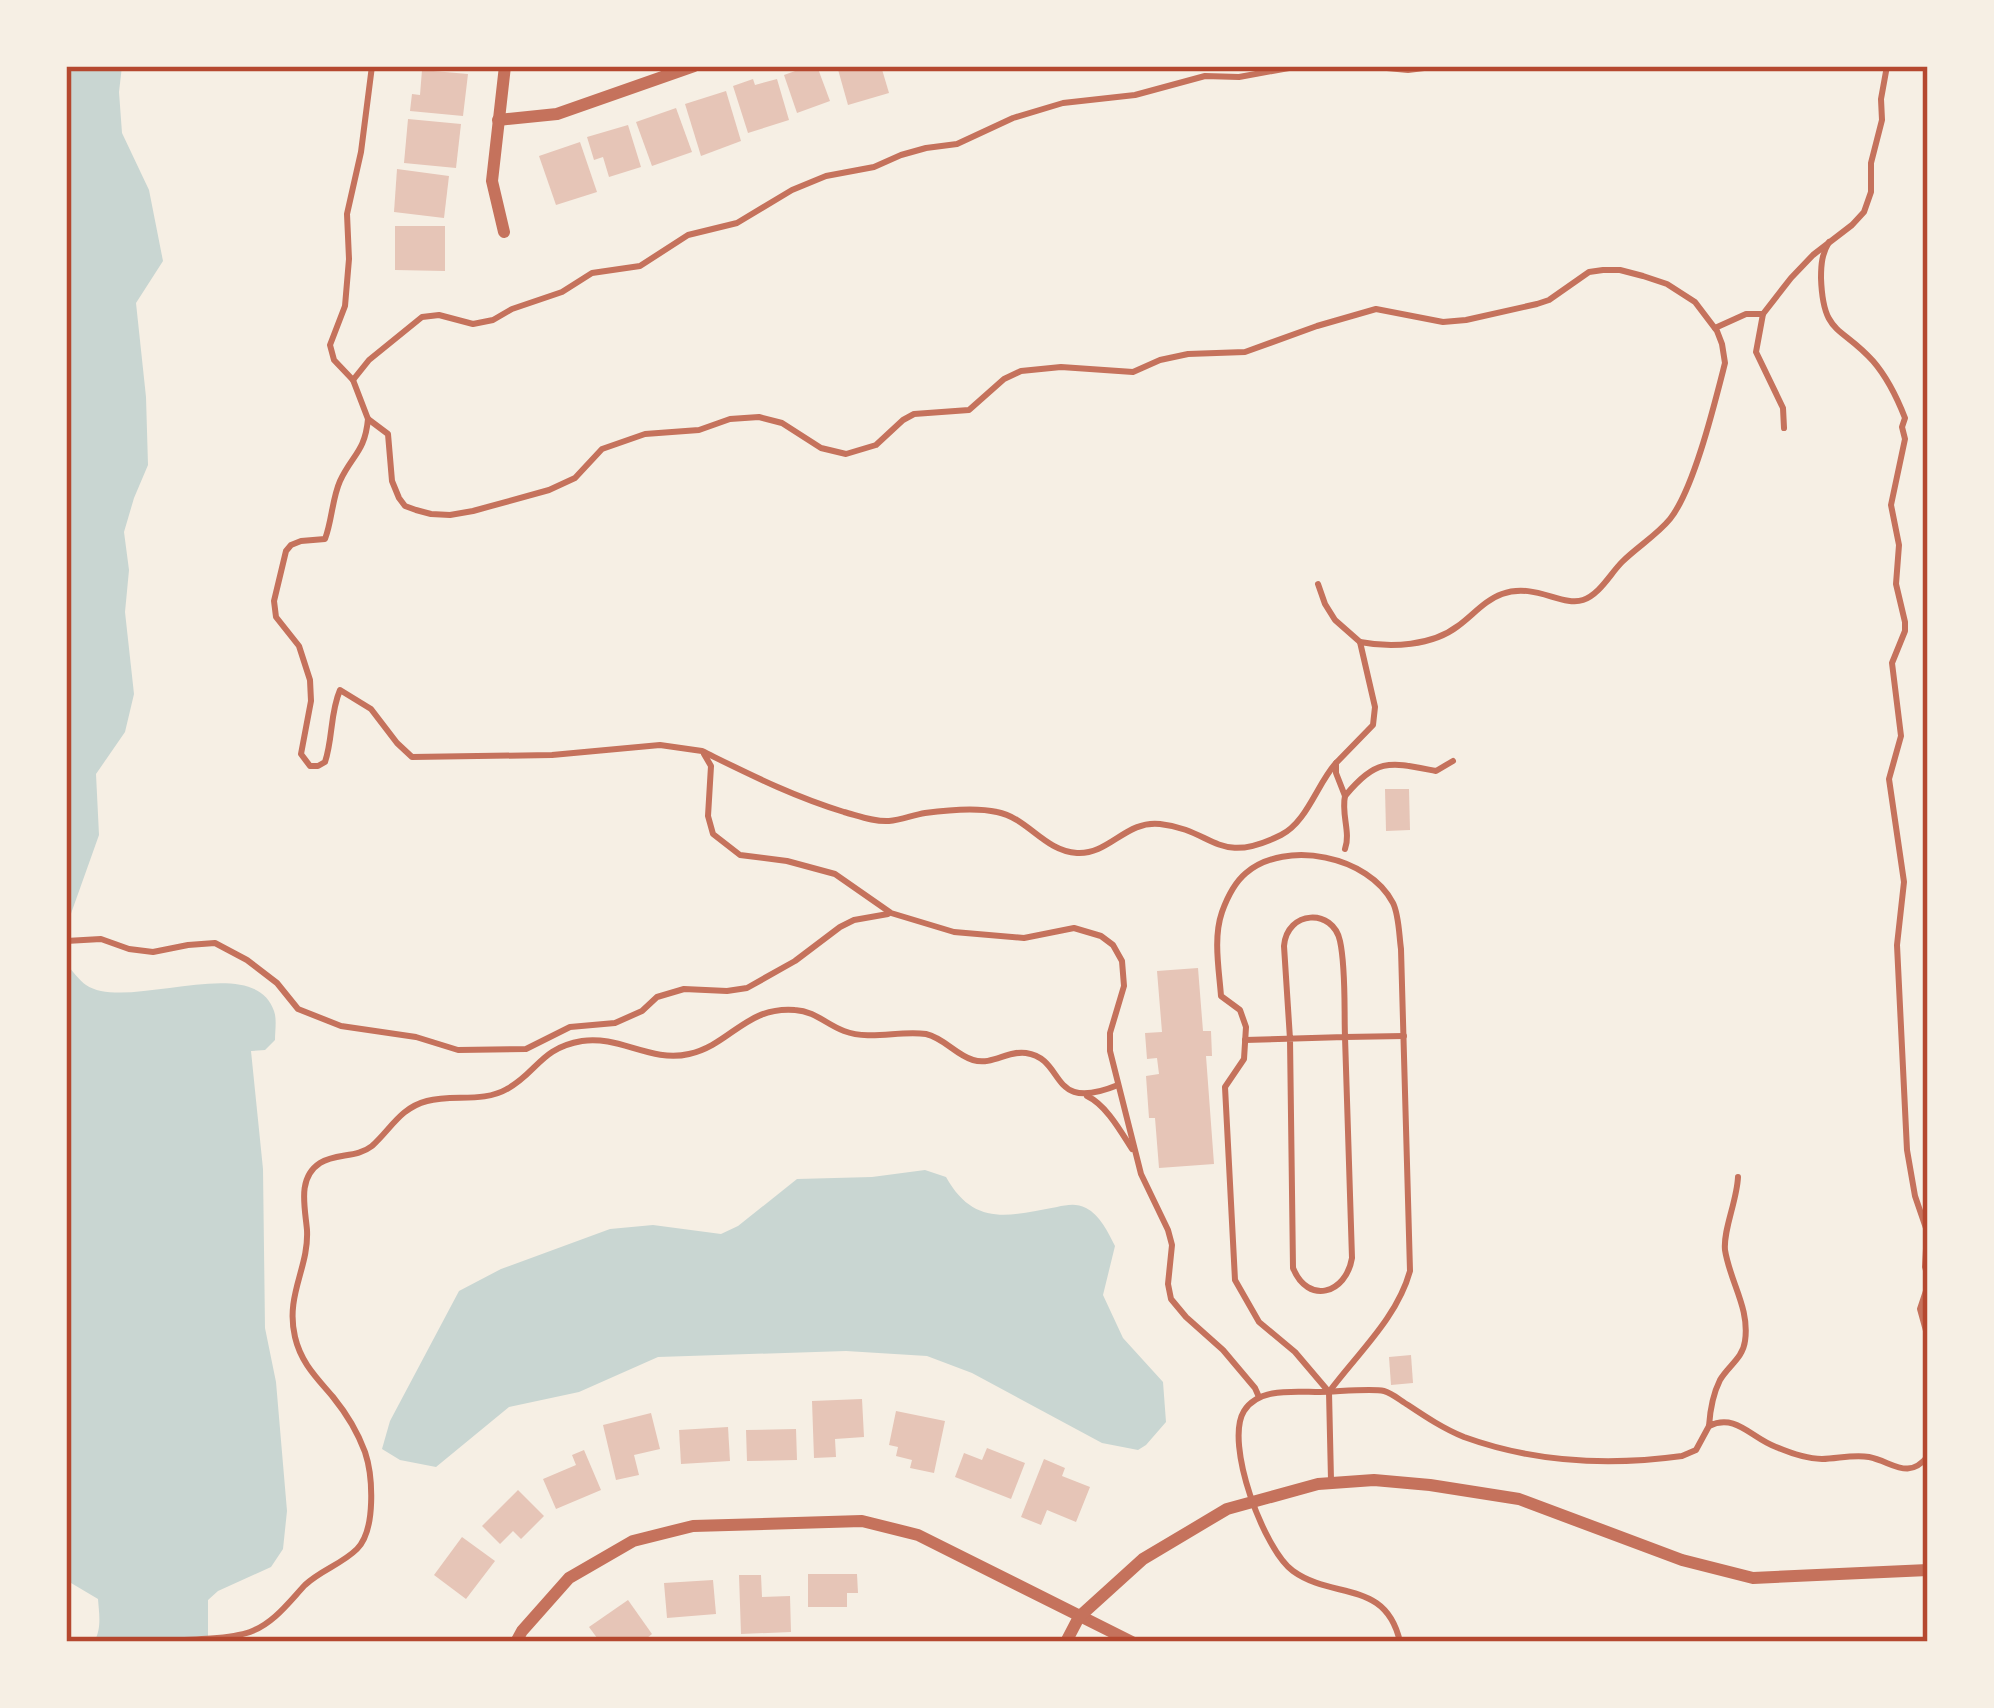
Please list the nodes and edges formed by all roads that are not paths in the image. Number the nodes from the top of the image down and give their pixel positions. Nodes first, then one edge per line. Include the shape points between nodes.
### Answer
1 (372, 66) edge
2 (506, 66) edge
3 (694, 66) edge
4 (1300, 66) edge
5 (1366, 66) edge
6 (1440, 66) edge
7 (1887, 66) edge
8 (498, 120) junction
9 (504, 232) dead end
10 (1829, 242) junction
11 (1763, 314) junction
12 (1715, 328) junction
13 (352, 380) junction
14 (368, 418) junction
15 (1784, 428) dead end
16 (1318, 584) dead end
17 (1360, 642) junction
18 (702, 751) junction
19 (1453, 760) dead end
20 (1336, 763) junction
21 (1346, 796) junction
22 (1345, 849) dead end
23 (891, 914) junction
24 (66, 941) edge
25 (1404, 1036) junction
26 (1345, 1037) junction
27 (1290, 1039) junction
28 (1245, 1040) junction
29 (1118, 1085) junction
30 (1077, 1094) junction
31 (1141, 1174) junction
32 (1738, 1177) dead end
33 (1928, 1281) edge
34 (1928, 1338) edge
35 (1329, 1392) junction
36 (1258, 1397) junction
37 (1709, 1426) junction
38 (1928, 1456) edge
39 (1331, 1483) junction
40 (1254, 1502) junction
41 (1928, 1570) edge
42 (1079, 1617) junction
43 (133, 1642) edge
44 (516, 1642) edge
45 (1066, 1642) edge
46 (1132, 1642) edge
47 (1400, 1642) edge

1 - 13 lane via 347,214 345,306 330,346
2 - 8 street
3 - 8 street via 557,113
4 - 13 lane via 1063,103 957,144 826,176 737,223 688,236 640,266 592,273 493,320 422,317
5 - 6 lane
7 - 10 lane via 1868,203
8 - 9 street via 491,181
10 - 11 lane
10 - 33 lane via 1823,310 1875,362 1905,418 1891,505 1905,622 1892,668 1901,736 1888,779 1904,882 1897,945 1907,1150 1927,1231
11 - 12 lane
11 - 15 lane via 1756,352
12 - 14 lane via 1683,292 1620,270 1588,272 1537,304 1466,320 1376,309 1245,352 1188,354 1133,372 1021,371 969,410 914,414 876,445 846,454 759,417 645,434 602,449 575,478 549,490 450,515 405,506 392,481 388,434
12 - 17 lane via 1725,363 1678,507 1596,592 1574,601 1517,590 1436,638
13 - 14 lane
14 - 18 lane via 325,539 291,544 275,593 276,617 299,646 310,680 304,761 325,762 340,690 422,759 660,745
16 - 17 lane via 1335,620
17 - 20 lane via 1375,716
18 - 20 lane via 797,798 869,819 999,812 1077,853 1141,824 1175,827 1230,849 1272,838 1298,822
18 - 23 lane via 711,766 708,816 722,844 740,855 835,874
19 - 21 lane via 1436,771 1402,763 1372,768
20 - 21 lane
21 - 22 lane
23 - 24 lane via 840,927 747,988 684,989 615,1023 570,1027 526,1048 458,1050 341,1026 298,1009 277,983 215,943 153,952 101,939
23 - 29 lane via 954,932 1024,938 1074,928 1114,945 1124,986 1110,1033
25 - 26 lane
25 - 28 lane via 1394,904 1367,872 1309,856 1276,858 1247,872 1220,917 1221,996 1240,1010
25 - 35 lane via 1410,1270 1404,1294
26 - 27 lane
26 - 27 lane via 1340,938 1330,923 1303,918 1285,932
26 - 27 lane via 1352,1258 1343,1282 1320,1291 1307,1288 1294,1268
27 - 28 lane
28 - 35 lane via 1244,1060 1225,1087 1235,1280 1259,1322
29 - 30 lane
29 - 31 lane
30 - 31 lane via 1108,1114
30 - 43 lane via 1027,1053 979,1062 927,1035 864,1036 811,1013 779,1010 673,1057 578,1041 555,1049 507,1089 402,1113 366,1150 326,1160 305,1183 307,1244 293,1296 299,1353 364,1449 367,1532 356,1550 249,1633
31 - 36 lane via 1172,1245 1172,1299
32 - 37 lane via 1725,1251 1746,1338 1717,1387
33 - 34 lane via 1920,1309
35 - 36 lane
35 - 37 lane via 1387,1391 1461,1436 1549,1458 1682,1456 1696,1450
35 - 39 lane
36 - 40 lane via 1246,1406 1237,1439
37 - 38 lane via 1734,1422 1754,1438 1817,1460 1865,1456 1915,1468
39 - 40 street
39 - 41 street via 1374,1480 1519,1499 1753,1578
40 - 42 street via 1227,1509 1143,1559
40 - 47 lane via 1279,1558 1312,1581 1374,1600 1396,1622
42 - 44 street via 918,1535 862,1521 693,1526 633,1540 569,1578
42 - 45 street
42 - 46 street

